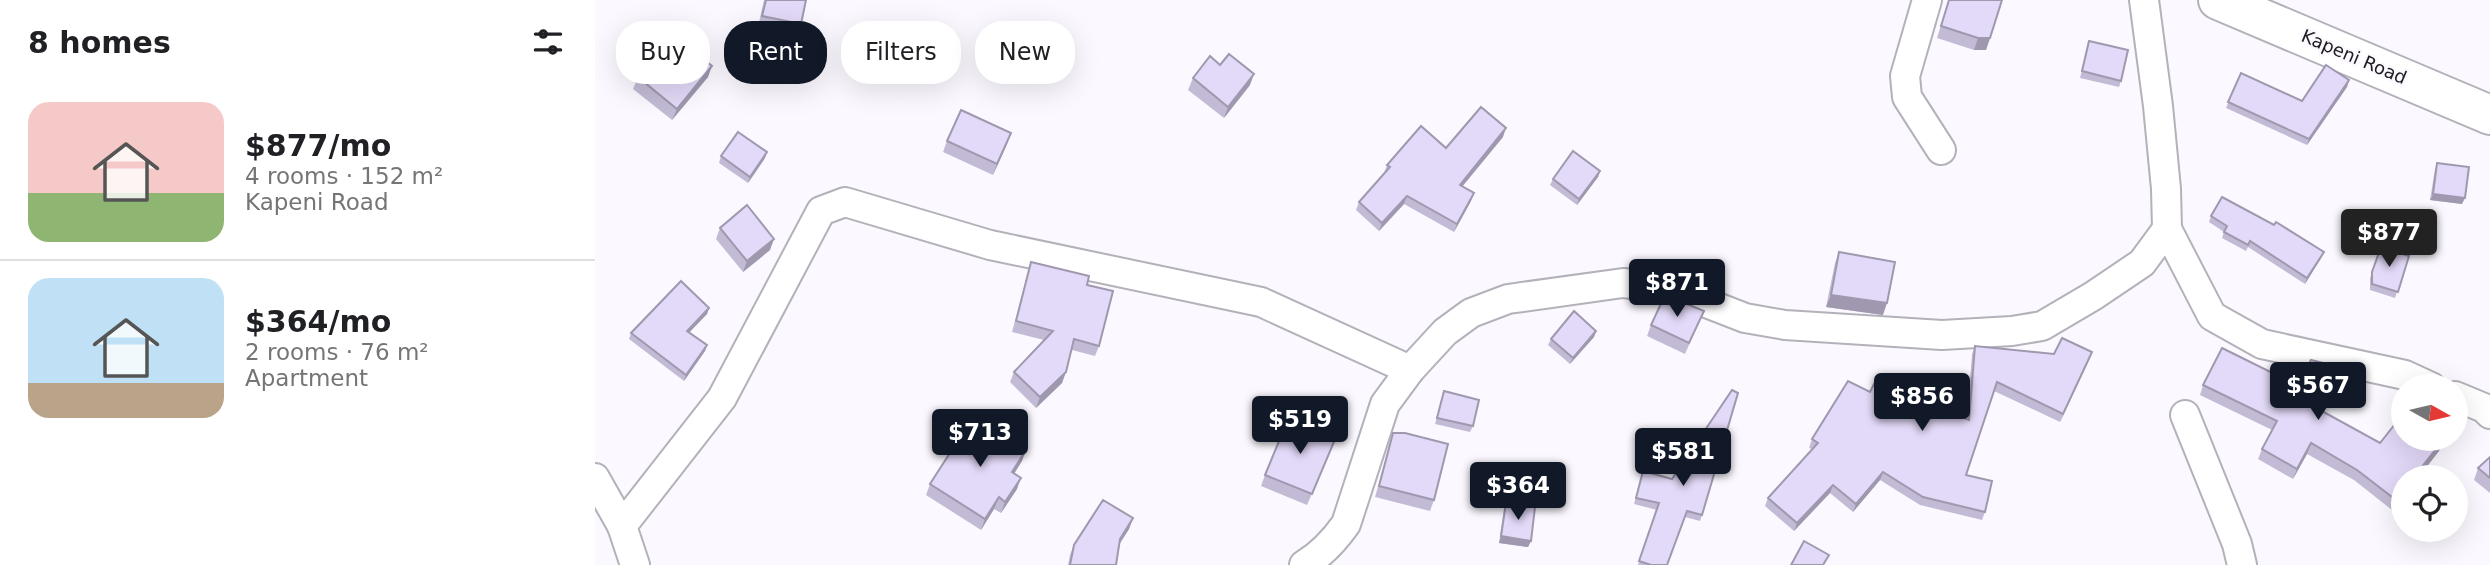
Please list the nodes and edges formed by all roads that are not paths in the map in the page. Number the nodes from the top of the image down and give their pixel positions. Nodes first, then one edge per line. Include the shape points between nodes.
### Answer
1 (1927, 0) edge
2 (2144, 0) edge
3 (2218, 0) edge
4 (2490, 115) edge
5 (1941, 150) dead end
6 (2167, 229) junction
7 (1410, 370) junction
8 (2400, 374) edge
9 (2468, 401) edge
10 (2490, 414) edge
11 (2185, 415) dead end
12 (595, 478) edge
13 (622, 526) junction
14 (635, 565) edge
15 (1304, 565) edge
16 (2242, 565) edge

1 - 5 street via 1905,76 1907,97
2 - 6 street
3 - 4 main road, Kapeni Road
6 - 7 street via 2141,263 2042,326 1942,335 1785,325 1745,318 1650,286 1623,283 1508,299 1471,313 1445,332
6 - 8 street via 2212,316 2262,344
7 - 13 street via 1261,302 991,245 845,202 821,211 722,398
7 - 15 street via 1385,404 1346,524 1319,556
9 - 10 street
11 - 16 street
12 - 13 street
13 - 14 street

